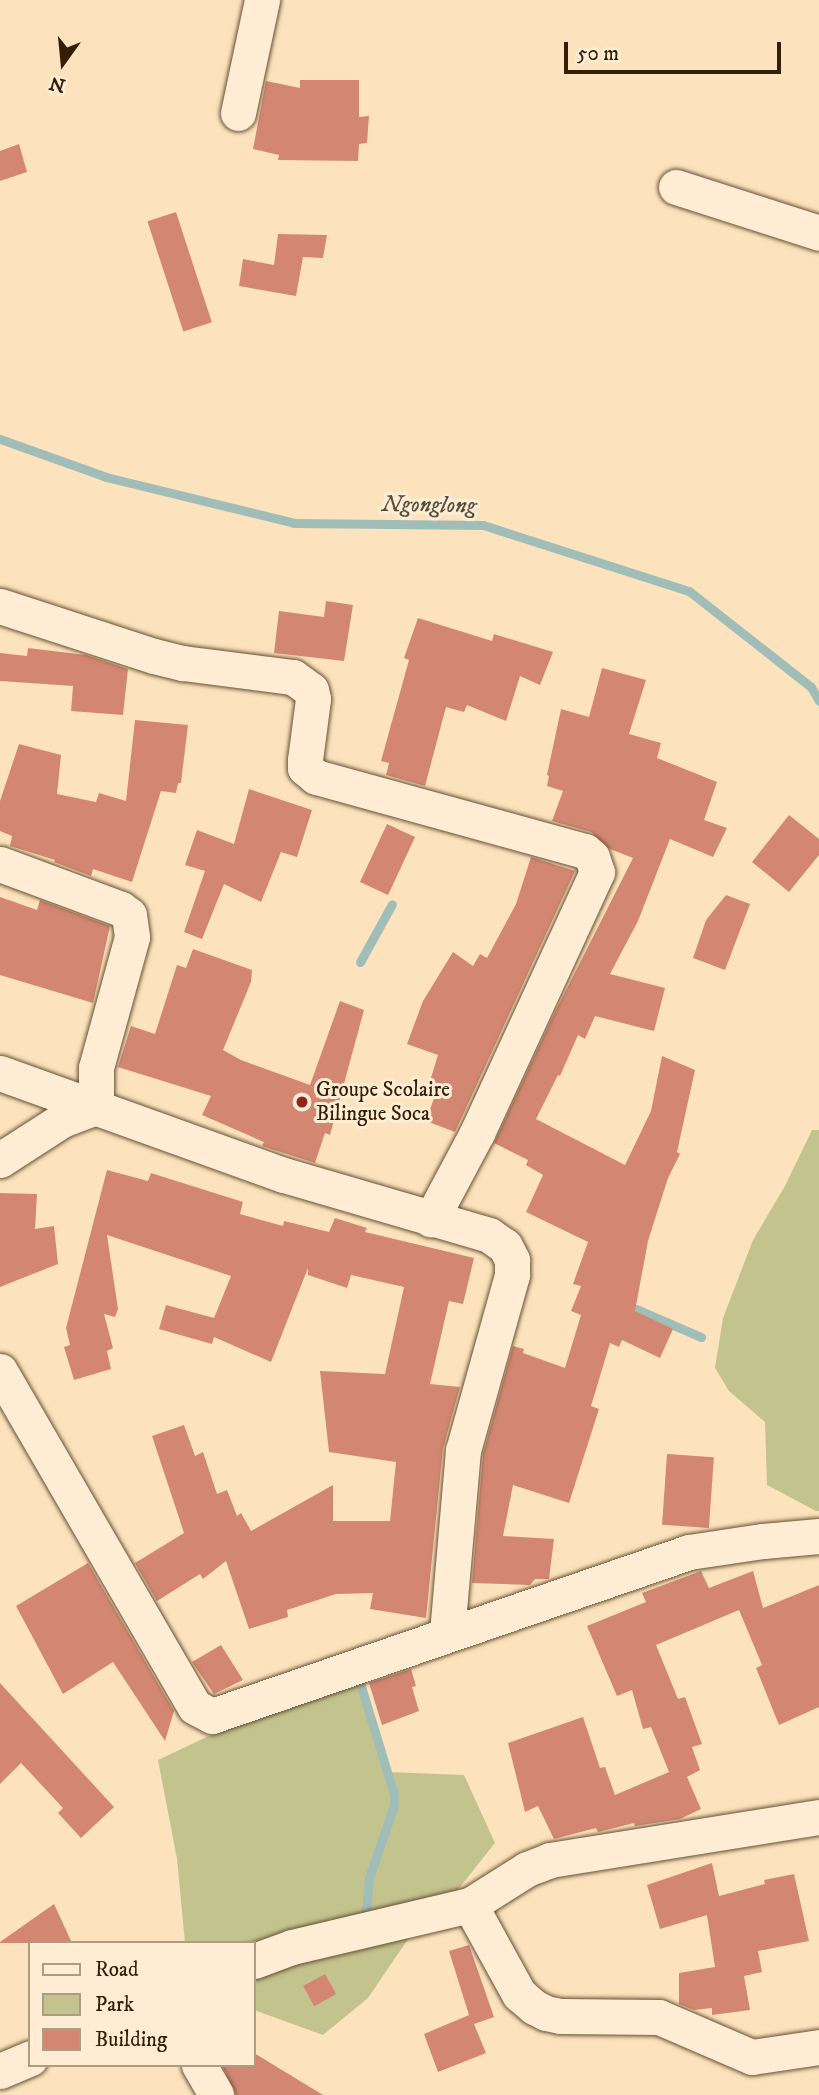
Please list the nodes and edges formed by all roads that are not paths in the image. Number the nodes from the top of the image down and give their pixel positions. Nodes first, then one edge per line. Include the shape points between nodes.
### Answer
1 (262, 0) edge
2 (238, 113) dead end
3 (676, 187) dead end
4 (819, 233) edge
5 (0, 606) edge
6 (0, 864) edge
7 (0, 1073) edge
8 (96, 1107) junction
9 (0, 1160) edge
10 (431, 1219) junction
11 (0, 1371) edge
12 (819, 1536) edge
13 (447, 1633) junction
14 (819, 1817) edge
15 (470, 1905) junction
16 (256, 1960) edge
17 (819, 2047) edge
18 (28, 2060) edge
19 (200, 2067) edge
20 (0, 2071) edge
21 (216, 2095) edge

1 - 2 street
3 - 4 street
5 - 10 street via 164,659 293,677 311,690 305,768 316,777 585,851 592,857 597,872 477,1133
6 - 8 street via 129,915 132,937 96,1068
7 - 8 street
8 - 9 street via 62,1120
8 - 10 street via 284,1175
10 - 13 street via 489,1235 505,1246 513,1260 513,1275 463,1450
11 - 13 street via 202,1713 221,1714
12 - 13 street via 689,1552
14 - 15 street via 550,1860 527,1868
15 - 16 street via 292,1947
15 - 17 street via 519,1994 540,2010 560,2017 659,2017 752,2057
18 - 20 street
19 - 21 street

